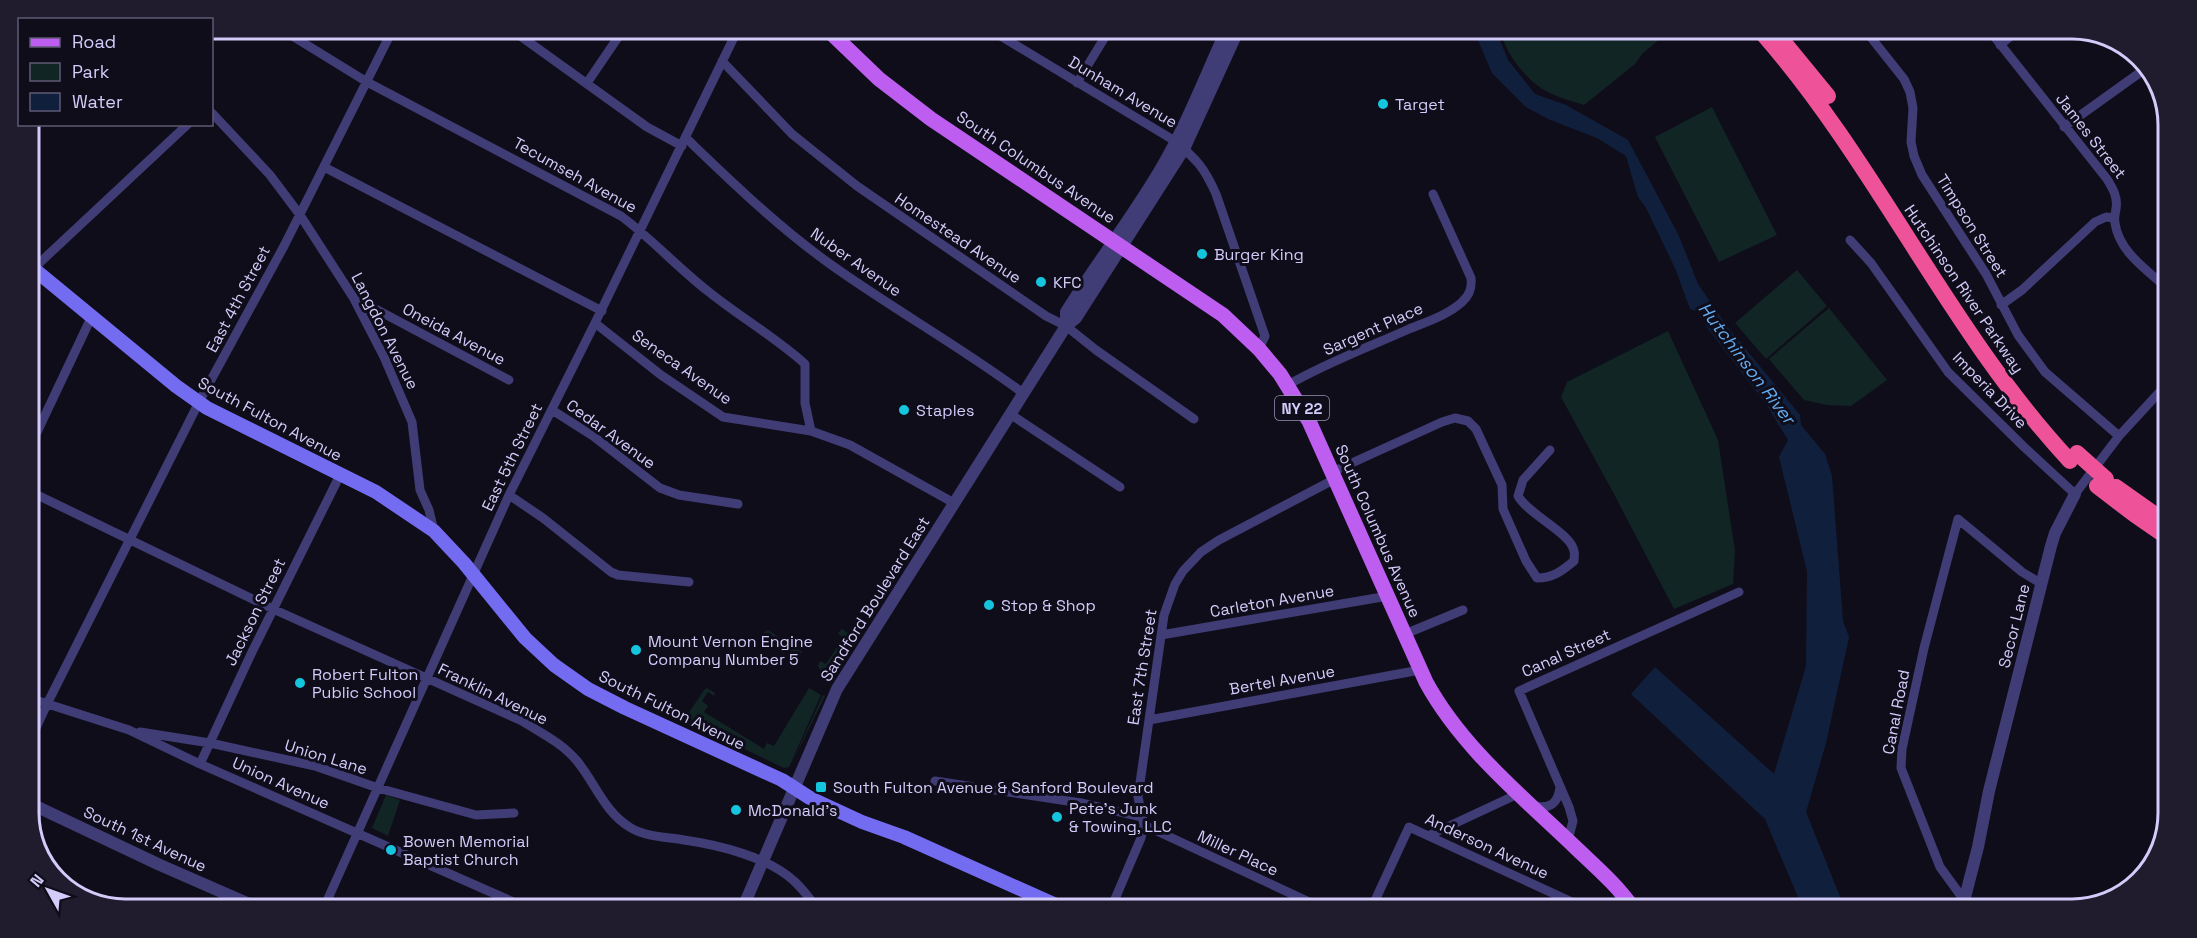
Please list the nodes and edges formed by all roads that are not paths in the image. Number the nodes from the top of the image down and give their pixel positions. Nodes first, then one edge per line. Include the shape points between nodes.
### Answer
1 (297, 39) edge
2 (388, 39) edge
3 (525, 39) edge
4 (617, 39) edge
5 (733, 39) edge
6 (837, 39) edge
7 (1005, 39) edge
8 (1104, 39) edge
9 (1223, 39) edge
10 (1234, 39) edge
11 (1767, 39) edge
12 (1782, 39) edge
13 (1872, 39) edge
14 (1996, 39) edge
15 (2007, 39) edge
16 (2000, 45) junction
17 (722, 61) junction
18 (2139, 71) edge
19 (367, 82) junction
20 (587, 83) junction
21 (1077, 83) junction
22 (213, 114) edge
23 (186, 126) edge
24 (2064, 127) junction
25 (684, 142) junction
26 (1180, 145) junction
27 (324, 167) junction
28 (1433, 194) dead end
29 (300, 215) junction
30 (2114, 218) junction
31 (640, 230) junction
32 (1850, 240) dead end
33 (1118, 244) junction
34 (39, 260) edge
35 (39, 274) edge
36 (2158, 279) edge
37 (353, 297) junction
38 (2001, 305) junction
39 (602, 311) junction
40 (91, 318) junction
41 (595, 323) junction
42 (1066, 326) junction
43 (1259, 349) junction
44 (509, 380) dead end
45 (1288, 386) junction
46 (1023, 393) junction
47 (2158, 394) edge
48 (199, 402) junction
49 (552, 410) junction
50 (1010, 414) junction
51 (1194, 419) dead end
52 (39, 428) edge
53 (811, 431) junction
54 (2119, 436) junction
55 (1550, 450) dead end
56 (2073, 457) junction
57 (340, 475) junction
58 (1333, 476) junction
59 (2101, 482) junction
60 (1120, 487) dead end
61 (2075, 494) junction
62 (509, 495) junction
63 (39, 496) edge
64 (954, 503) junction
65 (738, 504) dead end
66 (2158, 517) edge
67 (434, 531) junction
68 (2158, 531) edge
69 (129, 540) junction
70 (473, 575) junction
71 (689, 582) dead end
72 (2042, 584) junction
73 (1738, 592) dead end
74 (1388, 596) junction
75 (273, 609) junction
76 (1463, 610) dead end
77 (1404, 634) junction
78 (1161, 635) junction
79 (1420, 670) junction
80 (426, 678) junction
81 (39, 702) edge
82 (46, 704) junction
83 (39, 720) edge
84 (1149, 720) junction
85 (129, 730) junction
86 (210, 743) junction
87 (200, 764) junction
88 (935, 781) dead end
89 (1560, 787) junction
90 (378, 788) junction
91 (795, 789) junction
92 (1520, 793) junction
93 (1532, 806) junction
94 (39, 808) edge
95 (514, 813) dead end
96 (1143, 821) junction
97 (356, 833) junction
98 (1430, 835) junction
99 (1568, 840) junction
100 (763, 862) junction
101 (238, 899) edge
102 (328, 899) edge
103 (507, 899) edge
104 (747, 899) edge
105 (810, 899) edge
106 (1042, 899) edge
107 (1115, 899) edge
108 (1304, 899) edge
109 (1376, 899) edge
110 (1566, 899) edge
111 (1626, 899) edge
112 (1959, 899) edge
113 (1964, 899) edge

1 - 19 street, Tecumseh Avenue
2 - 19 street, East 4th Street
3 - 20 street, Nuber Avenue
4 - 20 street
5 - 17 street, East 5th Street
6 - 33 main road, South Columbus Avenue / NY 22 via 879,79 932,119
7 - 21 street, Dunham Avenue
8 - 21 street
9 - 26 street, Sandford Boulevard East
10 - 26 street, Sandford Boulevard East
11 - 56 highway, Hutchinson River Parkway via 1837,128 1984,355 2033,419
12 - 56 highway, Hutchinson River Parkway via 1846,123 1993,349
13 - 38 street, Timpson Street via 1910,92 1911,142 1922,175 1986,274
14 - 16 street, James Street
15 - 16 street
16 - 24 street, James Street
17 - 25 street, East 5th Street
17 - 42 street, Homestead Avenue via 792,134 856,186
18 - 24 street
19 - 27 street, East 4th Street
19 - 31 street, Tecumseh Avenue via 581,192
20 - 25 street, Nuber Avenue via 647,127
21 - 26 street, Dunham Avenue
22 - 29 street, Langdon Avenue via 270,175
23 - 34 street
24 - 30 street, James Street via 2115,192
25 - 31 street, East 5th Street
25 - 46 street, Nuber Avenue via 806,246
26 - 33 street, Sandford Boulevard East via 1161,169
26 - 43 street, Dunham Avenue via 1200,164 1215,194 1265,336
27 - 29 street, East 4th Street
27 - 39 street
28 - 45 street, Sargent Place via 1471,278 1468,296 1437,317
29 - 37 street, Langdon Avenue
29 - 48 street, East 4th Street
30 - 36 street, James Street via 2128,251
30 - 38 street via 2095,222
31 - 39 street, East 5th Street
31 - 53 street, Tecumseh Avenue via 707,291 806,364 805,403
32 - 61 street, Imperia Drive via 1948,372
33 - 42 street, Sandford Boulevard East via 1066,312
33 - 43 main road, South Columbus Avenue / NY 22 via 1215,309
35 - 40 main road, South Fulton Avenue
37 - 44 street, Oneida Avenue
37 - 67 street, Langdon Avenue via 410,416 420,490
38 - 54 street, Timpson Street via 2045,372
39 - 41 street, East 5th Street
40 - 48 main road, South Fulton Avenue
40 - 52 street
41 - 49 street, East 5th Street
41 - 53 street, Seneca Avenue via 723,417
42 - 46 street, Sandford Boulevard East
42 - 51 street, Homestead Avenue
43 - 45 main road, South Columbus Avenue / NY 22
45 - 58 main road, South Columbus Avenue / NY 22 via 1309,421
46 - 50 street, Sandford Boulevard East
47 - 54 street, Secor Lane
48 - 57 main road, South Fulton Avenue
48 - 69 street, East 4th Street
49 - 62 street, East 5th Street
49 - 65 street, Cedar Avenue via 660,488 679,495
50 - 60 street
50 - 64 street, Sandford Boulevard East
53 - 64 street, Seneca Avenue via 850,444
54 - 61 street, Secor Lane
55 - 58 street, East 7th Street via 1523,480 1518,496 1523,505 1567,539 1575,550 1574,561 1547,578 1537,578 1526,561 1503,509 1502,485 1476,429 1468,421 1455,418 1442,422
56 - 59 highway, Hutchinson River Parkway
57 - 67 main road, South Fulton Avenue via 376,492
57 - 75 street, Jackson Street
58 - 74 main road, South Columbus Avenue / NY 22
58 - 78 street, East 7th Street via 1201,552 1175,584
59 - 66 highway, Hutchinson River Parkway
59 - 68 highway, Hutchinson River Parkway via 2135,516
61 - 72 street, Secor Lane via 2055,533
62 - 70 street, East 5th Street
62 - 71 street via 611,572
63 - 69 street, Franklin Avenue
64 - 91 street, Sandford Boulevard East via 837,689
67 - 70 main road, South Fulton Avenue
69 - 75 street, Franklin Avenue
69 - 82 street, East 4th Street
70 - 80 street, East 5th Street
70 - 91 main road, South Fulton Avenue via 525,638 580,683
72 - 112 street, Canal Road via 1958,519 1925,645 1901,768 1940,867
72 - 113 street, Secor Lane
73 - 89 street, Canal Street via 1519,691
74 - 77 main road, South Columbus Avenue / NY 22
74 - 78 street, Carleton Avenue
75 - 80 street, Franklin Avenue
75 - 86 street, Jackson Street
76 - 77 street
77 - 79 main road, South Columbus Avenue / NY 22
78 - 84 street, East 7th Street
79 - 84 street, Bertel Avenue
79 - 92 main road, South Columbus Avenue / NY 22 via 1449,721
80 - 90 street, East 5th Street
80 - 100 street, Franklin Avenue via 522,721 555,741 576,760 603,804 631,828 724,848
81 - 82 street, Union Avenue
82 - 83 street, East 4th Street
82 - 85 street, Union Avenue
84 - 96 street, East 7th Street via 1138,796
85 - 86 street, Union Lane
85 - 87 street, Union Avenue
86 - 87 street, Jackson Street
86 - 90 street, Union Lane via 315,766
87 - 97 street, Union Avenue
88 - 96 street, Miller Place via 1081,803
89 - 93 street via 1559,797 1552,805
89 - 99 street, Canal Street via 1573,822
90 - 95 street, Union Lane via 476,815
90 - 97 street, East 5th Street
91 - 100 street, Sandford Boulevard East
91 - 106 main road, South Fulton Avenue
92 - 93 main road, South Columbus Avenue / NY 22
92 - 98 street
93 - 99 main road, South Columbus Avenue / NY 22
94 - 101 street, South 1st Avenue
96 - 107 street, East 7th Street via 1141,837
96 - 108 street, Miller Place
97 - 102 street, East 5th Street
97 - 103 street, Union Avenue
98 - 109 street, Anderson Avenue via 1409,827
98 - 110 street, Anderson Avenue
99 - 111 main road, South Columbus Avenue / NY 22
100 - 104 street, Sandford Boulevard East
100 - 105 street, Franklin Avenue via 794,880

